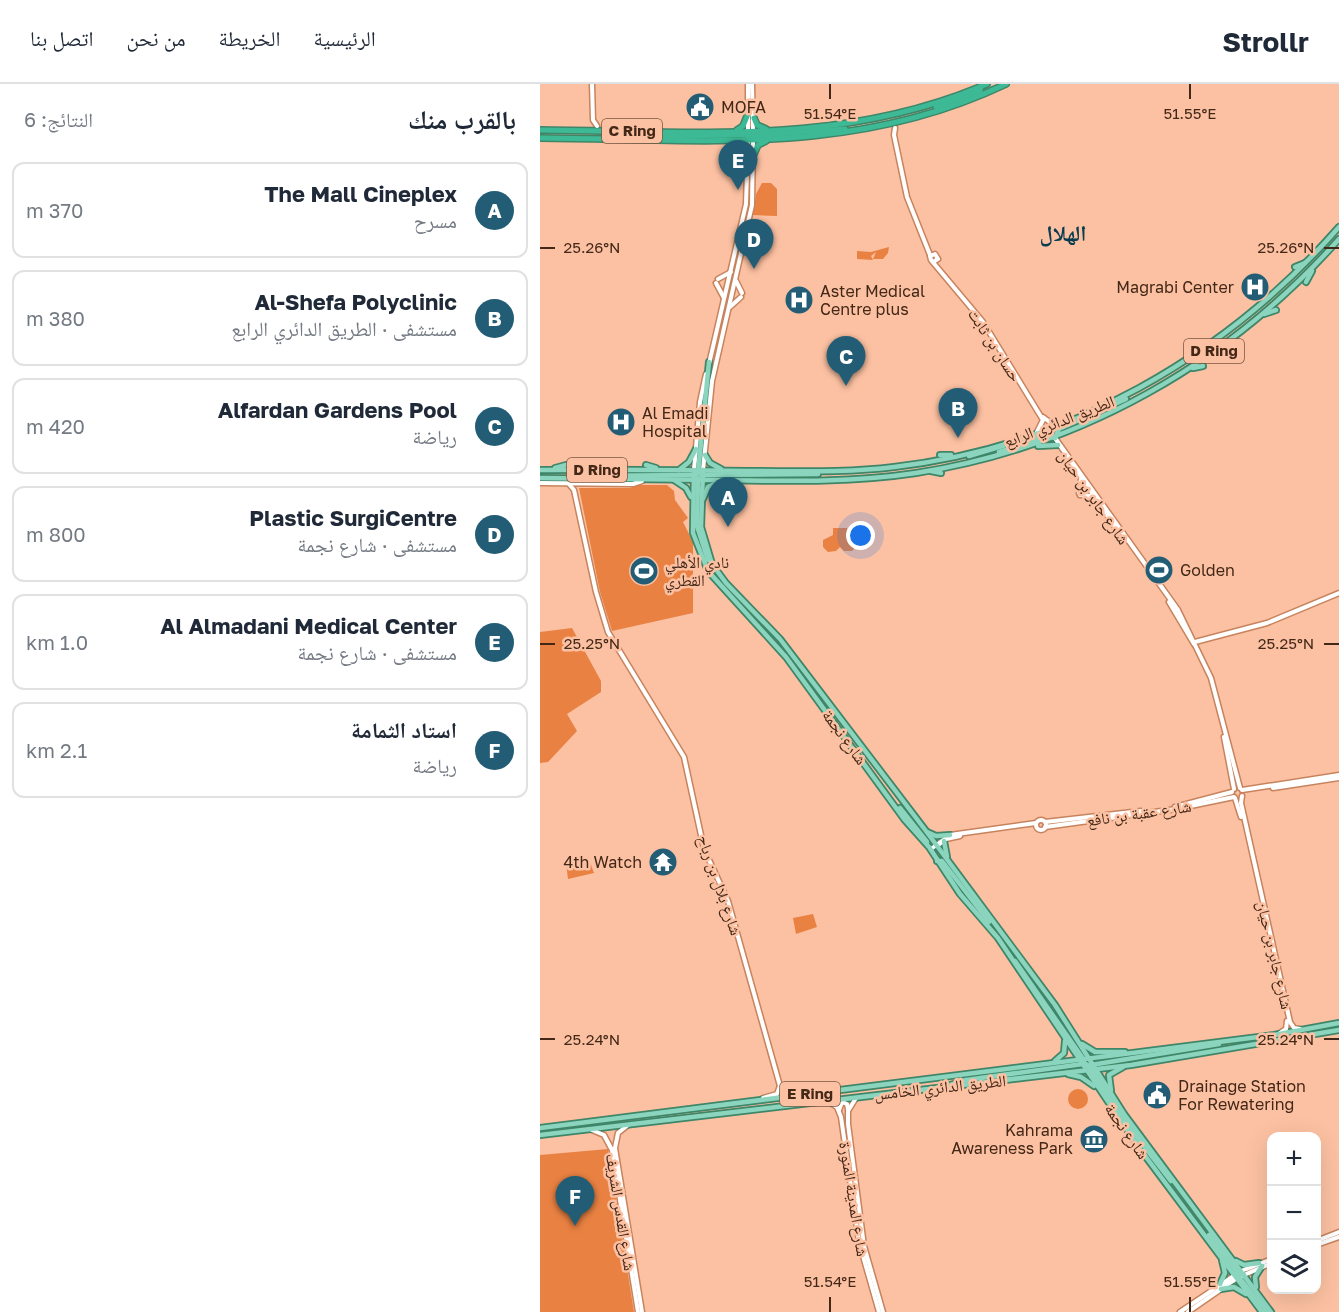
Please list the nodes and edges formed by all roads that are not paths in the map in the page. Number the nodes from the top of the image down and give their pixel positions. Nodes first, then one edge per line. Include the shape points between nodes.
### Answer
1 (592, 84) edge
2 (750, 84) edge
3 (997, 84) edge
4 (1006, 84) edge
5 (984, 85) edge
6 (990, 91) junction
7 (951, 94) dead end
8 (972, 99) junction
9 (947, 100) junction
10 (968, 105) dead end
11 (748, 114) junction
12 (754, 118) junction
13 (592, 120) junction
14 (905, 121) junction
15 (864, 122) junction
16 (588, 126) joint
17 (597, 126) joint
18 (708, 127) dead end
19 (895, 128) dead end
20 (574, 130) junction
21 (861, 130) junction
22 (888, 130) dead end
23 (617, 131) junction
24 (628, 131) junction
25 (725, 131) junction
26 (732, 131) junction
27 (774, 131) junction
28 (872, 132) dead end
29 (540, 134) edge
30 (894, 135) junction
31 (753, 136) junction
32 (561, 138) junction
33 (572, 138) junction
34 (639, 139) junction
35 (686, 139) junction
36 (733, 140) junction
37 (769, 140) junction
38 (587, 142) dead end
39 (676, 144) dead end
40 (751, 153) junction
41 (1339, 227) edge
42 (1339, 239) edge
43 (936, 261) junction
44 (1307, 262) junction
45 (1315, 265) junction
46 (1295, 267) dead end
47 (732, 271) junction
48 (735, 280) junction
49 (1306, 282) dead end
50 (1263, 297) dead end
51 (724, 304) junction
52 (728, 310) junction
53 (1276, 310) dead end
54 (1253, 312) junction
55 (1262, 315) junction
56 (1228, 342) junction
57 (1215, 357) dead end
58 (709, 362) junction
59 (1203, 366) dead end
60 (1187, 370) junction
61 (1122, 393) dead end
62 (1132, 393) junction
63 (1115, 404) junction
64 (1108, 415) junction
65 (1117, 416) dead end
66 (1051, 423) dead end
67 (1091, 423) junction
68 (1087, 430) dead end
69 (1039, 434) junction
70 (1066, 434) junction
71 (1055, 438) junction
72 (1058, 445) junction
73 (1027, 447) junction
74 (696, 449) junction
75 (1010, 452) junction
76 (705, 455) junction
77 (940, 455) dead end
78 (959, 455) junction
79 (949, 458) junction
80 (1005, 458) dead end
81 (982, 459) junction
82 (646, 465) dead end
83 (540, 470) edge
84 (549, 470) junction
85 (587, 470) junction
86 (678, 470) junction
87 (928, 470) junction
88 (727, 471) junction
89 (832, 471) junction
90 (941, 473) dead end
91 (698, 475) junction
92 (885, 476) junction
93 (561, 479) junction
94 (672, 479) junction
95 (1081, 479) junction
96 (646, 480) junction
97 (725, 480) junction
98 (540, 481) edge
99 (877, 482) dead end
100 (569, 484) junction
101 (576, 484) junction
102 (574, 490) junction
103 (1093, 496) junction
104 (692, 500) junction
105 (701, 504) junction
106 (712, 564) junction
107 (1339, 593) edge
108 (1165, 594) junction
109 (1192, 633) junction
110 (1204, 640) junction
111 (1195, 643) junction
112 (1201, 653) junction
113 (872, 774) junction
114 (1339, 777) edge
115 (1238, 793) junction
116 (909, 820) junction
117 (1045, 824) junction
118 (1037, 826) junction
119 (926, 832) junction
120 (950, 835) junction
121 (944, 841) junction
122 (934, 846) junction
123 (937, 861) junction
124 (950, 865) junction
125 (1001, 935) junction
126 (1008, 953) junction
127 (1339, 1023) edge
128 (1307, 1030) junction
129 (1339, 1030) edge
130 (1064, 1035) junction
131 (1274, 1035) junction
132 (1077, 1039) junction
133 (1230, 1041) junction
134 (1133, 1053) junction
135 (1052, 1063) junction
136 (1088, 1064) junction
137 (1131, 1065) junction
138 (1056, 1073) junction
139 (780, 1086) junction
140 (939, 1089) junction
141 (1099, 1091) junction
142 (808, 1094) junction
143 (862, 1095) junction
144 (1113, 1097) junction
145 (816, 1100) junction
146 (753, 1101) junction
147 (848, 1110) junction
148 (839, 1111) junction
149 (635, 1123) junction
150 (540, 1128) edge
151 (583, 1130) junction
152 (540, 1135) edge
153 (616, 1138) junction
154 (609, 1142) junction
155 (1182, 1191) junction
156 (1174, 1194) junction
157 (1339, 1235) edge
158 (1321, 1242) edge
159 (1220, 1255) junction
160 (1231, 1257) junction
161 (1267, 1263) edge
162 (1261, 1265) junction
163 (1239, 1275) junction
164 (1220, 1287) junction
165 (1258, 1293) junction
166 (1251, 1298) junction
167 (640, 1312) edge
168 (881, 1312) edge
169 (1180, 1312) edge
170 (1188, 1312) edge
171 (1262, 1312) edge
172 (1269, 1312) edge

1 - 13 street
2 - 11 street, شارع نجمة
2 - 12 street, شارع نجمة
3 - 6 highway
4 - 6 highway, C Ring
5 - 9 highway, C Ring
5 - 14 highway via 980,91
6 - 8 highway, C Ring
7 - 9 highway
8 - 10 highway
8 - 14 highway, C Ring
9 - 15 highway, C Ring
11 - 26 highway via 742,126
11 - 31 street, شارع نجمة
12 - 27 highway via 758,126
12 - 31 street, شارع نجمة
13 - 16 street
13 - 17 street
14 - 21 highway, C Ring
15 - 27 highway, C Ring
15 - 31 highway via 821,132
16 - 20 highway
17 - 23 highway
18 - 25 highway
19 - 30 street
20 - 23 highway, C Ring
20 - 29 highway, C Ring
21 - 28 highway
21 - 37 highway, C Ring
22 - 30 street
23 - 24 highway, C Ring
24 - 25 highway, C Ring
24 - 32 highway via 564,134
25 - 26 highway, C Ring
26 - 31 highway, C Ring
27 - 31 highway, C Ring
29 - 32 highway, C Ring
30 - 43 street via 912,213
31 - 34 highway via 665,135
31 - 36 highway, C Ring
31 - 37 highway, C Ring
31 - 40 street, شارع نجمة
32 - 33 highway, C Ring
33 - 34 highway, C Ring
33 - 38 highway
34 - 35 highway, C Ring
35 - 36 highway, C Ring
35 - 39 highway
36 - 40 highway
37 - 40 highway
40 - 47 street, شارع نجمة
40 - 48 street, شارع نجمة via 752,205
41 - 44 main road, الطريق الدائري الرابع / D Ring
42 - 45 main road, الطريق الدائري الرابع / D Ring
43 - 66 street, حسان بن ثابت via 988,324
43 - 69 street, حسان بن ثابت via 1006,358 1042,420
44 - 46 main road
44 - 54 main road, الطريق الدائري الرابع / D Ring
45 - 49 main road
45 - 55 main road, الطريق الدائري الرابع / D Ring
47 - 51 street, شارع نجمة
47 - 51 street via 717,281
48 - 52 street, شارع نجمة
48 - 52 street via 741,295
50 - 54 main road
51 - 58 street, شارع نجمة
52 - 76 street, شارع نجمة via 714,372
53 - 55 main road
54 - 62 main road, الطريق الدائري الرابع / D Ring via 1196,356
55 - 56 main road, الطريق الدائري الرابع / D Ring
56 - 57 main road
56 - 60 main road, الطريق الدائري الرابع / D Ring
58 - 74 street, شارع نجمة via 701,394
58 - 91 main road
59 - 60 main road
60 - 64 main road, الطريق الدائري الرابع / D Ring
61 - 62 main road
62 - 63 main road
62 - 69 main road, الطريق الدائري الرابع / D Ring
63 - 70 main road via 1064,429
63 - 71 main road via 1059,429
64 - 65 main road
64 - 67 main road, الطريق الدائري الرابع / D Ring
67 - 68 main road
67 - 70 main road, الطريق الدائري الرابع / D Ring
69 - 71 main road
69 - 78 main road, الطريق الدائري الرابع / D Ring
69 - 79 main road via 980,453
69 - 81 main road via 1041,439
70 - 71 main road, الطريق الدائري الرابع / D Ring
71 - 72 street, شارع جابر بن حيان
71 - 73 main road, الطريق الدائري الرابع / D Ring
71 - 108 street, شارع جابر بن حيان
72 - 73 main road
72 - 95 street, شارع جابر بن حيان
73 - 75 main road, الطريق الدائري الرابع / D Ring
74 - 86 main road via 689,462
74 - 91 street, شارع نجمة
75 - 80 main road
75 - 81 main road, الطريق الدائري الرابع / D Ring
76 - 88 main road via 710,463
76 - 91 street, شارع نجمة
77 - 78 main road
78 - 79 main road, الطريق الدائري الرابع / D Ring
79 - 89 main road, الطريق الدائري الرابع / D Ring
81 - 87 main road, الطريق الدائري الرابع / D Ring
82 - 86 main road
83 - 84 main road, الطريق الدائري الرابع / D Ring
84 - 85 main road, الطريق الدائري الرابع / D Ring
84 - 85 main road via 569,465
85 - 86 main road, الطريق الدائري الرابع / D Ring
86 - 91 main road, الطريق الدائري الرابع / D Ring
87 - 90 main road
87 - 92 main road, الطريق الدائري الرابع / D Ring
88 - 89 main road, الطريق الدائري الرابع / D Ring
88 - 91 main road, الطريق الدائري الرابع / D Ring
89 - 91 main road via 807,475
91 - 93 main road
91 - 94 main road, الطريق الدائري الرابع / D Ring
91 - 97 main road, الطريق الدائري الرابع / D Ring
91 - 104 main road, شارع نجمة
91 - 105 main road, شارع نجمة
91 - 106 main road via 697,526 703,550
92 - 97 main road, الطريق الدائري الرابع / D Ring via 817,481
92 - 99 main road
93 - 96 main road, الطريق الدائري الرابع / D Ring
93 - 98 main road, الطريق الدائري الرابع / D Ring
93 - 100 main road
94 - 96 main road, الطريق الدائري الرابع / D Ring
94 - 104 main road via 686,488
95 - 103 street, شارع جابر بن حيان
95 - 103 street via 1080,494
96 - 101 street, الطريق الدائري الرابع via 633,484
97 - 105 main road via 708,487
98 - 100 street, الطريق الدائري الرابع
100 - 101 street, الطريق الدائري الرابع
100 - 102 street, شارع بلال بن رباح
101 - 102 street
102 - 139 street, شارع بلال بن رباح via 608,632 684,757 704,849 728,901
103 - 108 street, شارع جابر بن حيان
104 - 113 main road, شارع نجمة via 693,532 708,572 786,657
105 - 106 main road, شارع نجمة via 703,538
106 - 119 main road, شارع نجمة via 780,639
107 - 110 street via 1267,623
108 - 109 street, شارع جابر بن حيان
108 - 111 street, شارع جابر بن حيان
109 - 110 street
109 - 111 street, شارع جابر بن حيان
110 - 111 street
110 - 112 street
111 - 112 street, شارع جابر بن حيان
111 - 115 street, شارع جابر بن حيان via 1214,694
112 - 115 street, شارع جابر بن حيان via 1216,694
113 - 116 main road
113 - 122 main road, شارع نجمة via 919,838
114 - 115 street, شارع عقبة بن نافع
115 - 117 street, شارع عقبة بن نافع via 1176,809
115 - 128 street, شارع جابر بن حيان via 1290,1022 1294,1028
115 - 131 street, شارع جابر بن حيان via 1288,1023 1286,1029
116 - 119 main road via 923,835
116 - 122 main road
117 - 118 street
117 - 118 street via 1038,820
118 - 120 street
118 - 121 street via 956,836
119 - 120 main road
119 - 122 main road, شارع نجمة
120 - 122 street
121 - 122 street
121 - 124 main road
122 - 123 main road, شارع نجمة
122 - 124 main road, شارع نجمة
123 - 125 main road via 942,861
123 - 126 main road, شارع نجمة
124 - 125 main road, شارع نجمة
125 - 132 main road, شارع نجمة
126 - 130 main road, شارع نجمة
126 - 136 main road
127 - 128 main road, الطريق الدائري الخامس / E Ring
128 - 131 main road, الطريق الدائري الخامس / E Ring
129 - 137 main road, الطريق الدائري الخامس / E Ring
130 - 135 main road via 1064,1053
130 - 136 main road, شارع نجمة
131 - 133 main road, الطريق الدائري الخامس / E Ring
132 - 134 main road via 1094,1052
132 - 136 main road, شارع نجمة
133 - 134 main road, الطريق الدائري الخامس / E Ring
133 - 136 main road
134 - 136 main road, الطريق الدائري الخامس / E Ring
135 - 136 main road, الطريق الدائري الخامس / E Ring
135 - 142 main road, الطريق الدائري الخامس / E Ring
136 - 137 main road, الطريق الدائري الخامس / E Ring
136 - 138 main road, الطريق الدائري الخامس / E Ring
136 - 140 main road via 966,1080
136 - 141 main road, شارع نجمة
136 - 144 main road, شارع نجمة
136 - 155 main road via 1120,1115 1165,1175
137 - 144 main road via 1109,1075
138 - 140 main road, الطريق الدائري الخامس / E Ring
138 - 141 main road via 1082,1077
139 - 142 street via 787,1093
139 - 146 street via 775,1094
140 - 143 main road, الطريق الدائري الخامس / E Ring
141 - 156 main road, شارع نجمة
142 - 146 main road, الطريق الدائري الخامس / E Ring
143 - 145 main road, الطريق الدائري الخامس / E Ring
143 - 147 street via 852,1101
144 - 155 main road, شارع نجمة
145 - 148 street via 830,1102
145 - 149 main road, الطريق الدائري الخامس / E Ring
146 - 150 main road, الطريق الدائري الخامس / E Ring
147 - 148 street via 842,1102
147 - 168 street, شارع المدينة المنورة via 863,1242
148 - 168 street, شارع المدينة المنورة via 859,1242
149 - 151 main road, الطريق الدائري الخامس / E Ring
149 - 153 street, شارع القدس الشريف via 620,1130
151 - 152 main road, الطريق الدائري الخامس / E Ring
151 - 154 street, شارع القدس الشريف via 598,1132
153 - 154 street via 610,1133
153 - 167 street, شارع القدس الشريف
154 - 167 street, شارع القدس الشريف
155 - 160 main road, شارع نجمة
156 - 159 main road, شارع نجمة
156 - 163 main road
157 - 158 street
159 - 163 main road, شارع نجمة
159 - 164 main road via 1225,1274
160 - 162 main road via 1244,1265
160 - 163 main road, شارع نجمة
161 - 162 street
162 - 163 street
162 - 165 main road via 1254,1279
163 - 164 street
163 - 165 main road, شارع نجمة
163 - 166 main road, شارع نجمة
163 - 172 main road
164 - 166 main road via 1237,1287
164 - 169 street
164 - 170 street
165 - 172 main road, شارع نجمة
166 - 171 main road, شارع نجمة

